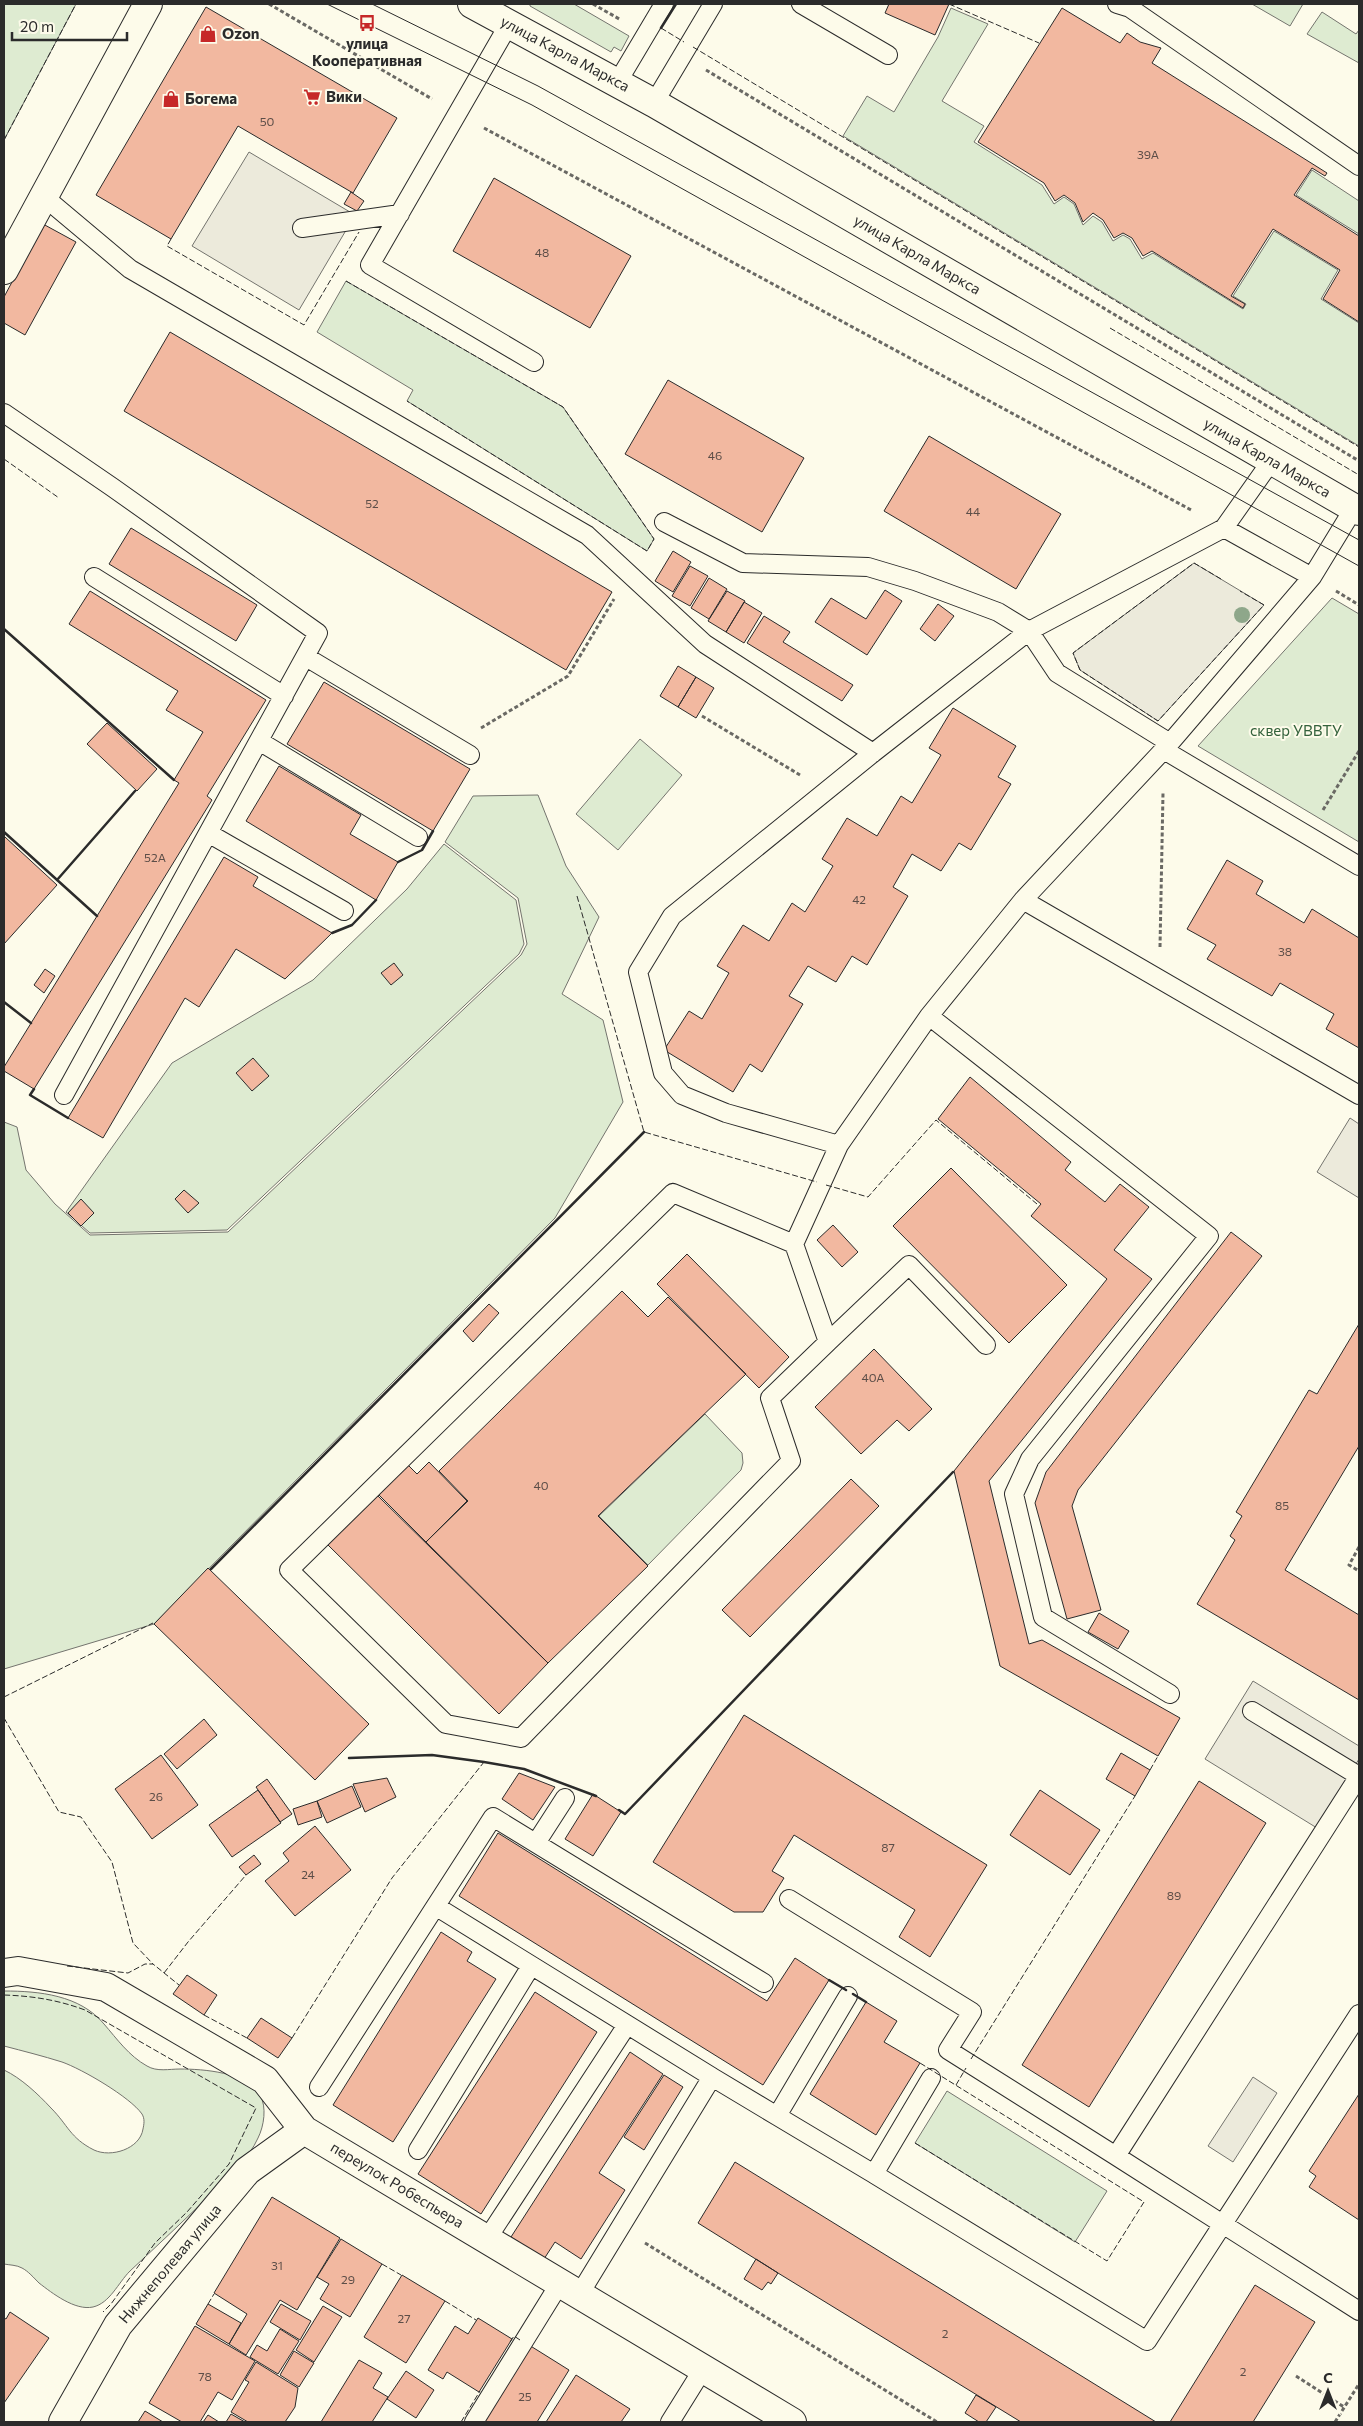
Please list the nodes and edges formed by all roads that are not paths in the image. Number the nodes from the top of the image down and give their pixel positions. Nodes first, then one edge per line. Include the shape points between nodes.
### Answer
1 (148, 4) edge
2 (472, 4) edge
3 (664, 4) edge
4 (713, 4) edge
5 (801, 4) edge
6 (1126, 5) edge
7 (509, 24) junction
8 (888, 55) dead end
9 (617, 83) junction
10 (654, 103) junction
11 (1359, 166) edge
12 (43, 196) junction
13 (400, 214) junction
14 (302, 228) dead end
15 (4, 270) edge
16 (534, 362) dead end
17 (4, 413) edge
18 (1272, 460) junction
19 (1357, 509) edge
20 (664, 522) dead end
21 (1224, 528) junction
22 (94, 577) dead end
23 (1312, 577) junction
24 (1029, 631) junction
25 (306, 657) junction
26 (284, 696) junction
27 (259, 741) junction
28 (1167, 747) junction
29 (466, 753) road end
30 (873, 753) junction
31 (208, 833) junction
32 (418, 837) dead end
33 (1359, 866) edge
34 (1023, 900) junction
35 (344, 910) dead end
36 (928, 1016) junction
37 (64, 1095) dead end
38 (1359, 1095) edge
39 (839, 1145) junction
40 (794, 1244) junction
41 (828, 1342) junction
42 (986, 1345) dead end
43 (1170, 1694) dead end
44 (1252, 1711) dead end
45 (1359, 1776) edge
46 (565, 1798) dead end
47 (536, 1843) junction
48 (789, 1899) dead end
49 (437, 1906) junction
50 (531, 1966) junction
51 (4, 1973) edge
52 (764, 1983) dead end
53 (848, 1996) dead end
54 (1359, 2014) edge
55 (627, 2025) junction
56 (712, 2076) junction
57 (931, 2078) dead end
58 (319, 2087) dead end
59 (777, 2116) junction
60 (304, 2130) junction
61 (418, 2150) dead end
62 (1116, 2156) junction
63 (874, 2174) junction
64 (1223, 2225) junction
65 (487, 2239) junction
66 (569, 2289) junction
67 (1359, 2311) edge
68 (703, 2369) junction
69 (63, 2422) edge
70 (474, 2422) edge
71 (670, 2422) edge
72 (792, 2422) edge

1 - 12 street
2 - 7 street, улица Карла Маркса
3 - 9 lane
4 - 10 lane
5 - 8 lane
6 - 11 lane
7 - 9 street, улица Карла Маркса
7 - 13 lane
9 - 10 street, улица Карла Маркса
10 - 18 street, улица Карла Маркса
12 - 15 street
12 - 30 lane via 130,269 587,535 706,644
13 - 14 lane
13 - 16 lane via 370,265
17 - 25 lane via 318,634
18 - 19 street, улица Карла Маркса
18 - 21 lane
19 - 23 lane
20 - 24 lane via 743,563 868,567 998,612
21 - 23 lane
21 - 24 lane
22 - 26 lane
23 - 28 lane
24 - 28 lane via 1057,673
24 - 30 lane
25 - 26 lane
25 - 29 lane
26 - 27 lane
27 - 31 lane
27 - 32 lane
28 - 33 lane
28 - 34 lane
30 - 39 lane via 672,916 638,972 663,1074 682,1095 726,1113
31 - 35 lane
31 - 37 lane
34 - 36 lane
34 - 38 lane
36 - 39 lane
36 - 43 lane via 1209,1236 1030,1459 1014,1494 1043,1617
39 - 40 lane
40 - 41 lane
40 - 41 lane via 673,1193 289,1570 446,1724 521,1738 790,1461 770,1398
41 - 42 lane via 909,1265
44 - 45 lane
45 - 62 lane
46 - 47 lane
47 - 49 lane via 493,1817
47 - 52 lane
48 - 62 lane via 972,2012 948,2050
49 - 50 lane
49 - 58 lane
50 - 55 lane
50 - 61 lane
51 - 60 street, переулок Робеспьера via 18,1971 106,1987 265,2080
53 - 59 lane
54 - 64 lane
55 - 56 lane
55 - 65 lane
56 - 59 lane
56 - 66 lane via 621,2228
57 - 63 lane
59 - 63 lane
60 - 65 street, переулок Робеспьера
60 - 69 street, Нижнеполевая улица via 247,2171 118,2325
62 - 64 lane
63 - 64 lane via 1148,2341
64 - 67 lane
65 - 66 street, переулок Робеспьера
66 - 68 street, переулок Робеспьера
66 - 70 lane
68 - 71 lane
68 - 72 street, переулок Робеспьера

